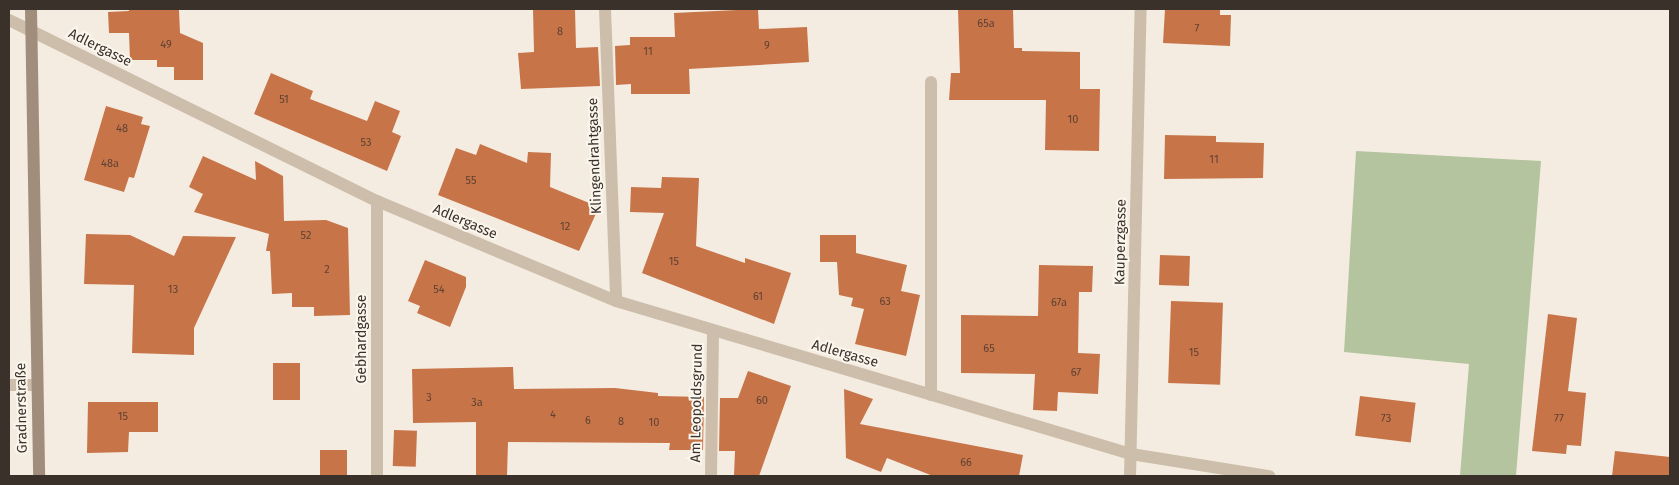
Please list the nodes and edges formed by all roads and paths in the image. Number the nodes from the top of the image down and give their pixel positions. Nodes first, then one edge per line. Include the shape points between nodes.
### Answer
1 (31, 9) edge
2 (605, 9) edge
3 (1141, 9) edge
4 (9, 20) edge
5 (31, 31) junction
6 (932, 82) dead end
7 (377, 201) junction
8 (616, 301) junction
9 (713, 331) junction
10 (37, 385) junction
11 (9, 386) edge
12 (931, 395) junction
13 (1131, 454) junction
14 (39, 476) edge
15 (377, 476) edge
16 (710, 476) edge
17 (1130, 476) edge
18 (1269, 476) edge

1 - 5 main road, Gradnerstraße
2 - 8 street, Klingendrahtgasse
3 - 13 street, Kauperzgasse
4 - 5 street, Adlergasse
5 - 7 street, Adlergasse
5 - 10 main road, Gradnerstraße
6 - 12 street
7 - 8 street, Adlergasse
7 - 15 street, Gebhardgasse
8 - 9 street, Adlergasse
9 - 12 street, Adlergasse
9 - 16 street, Am Leopoldsgrund
10 - 11 street
10 - 14 main road, Gradnerstraße
12 - 13 street, Adlergasse
13 - 17 street, Kauperzgasse
13 - 18 street, Adlergasse

